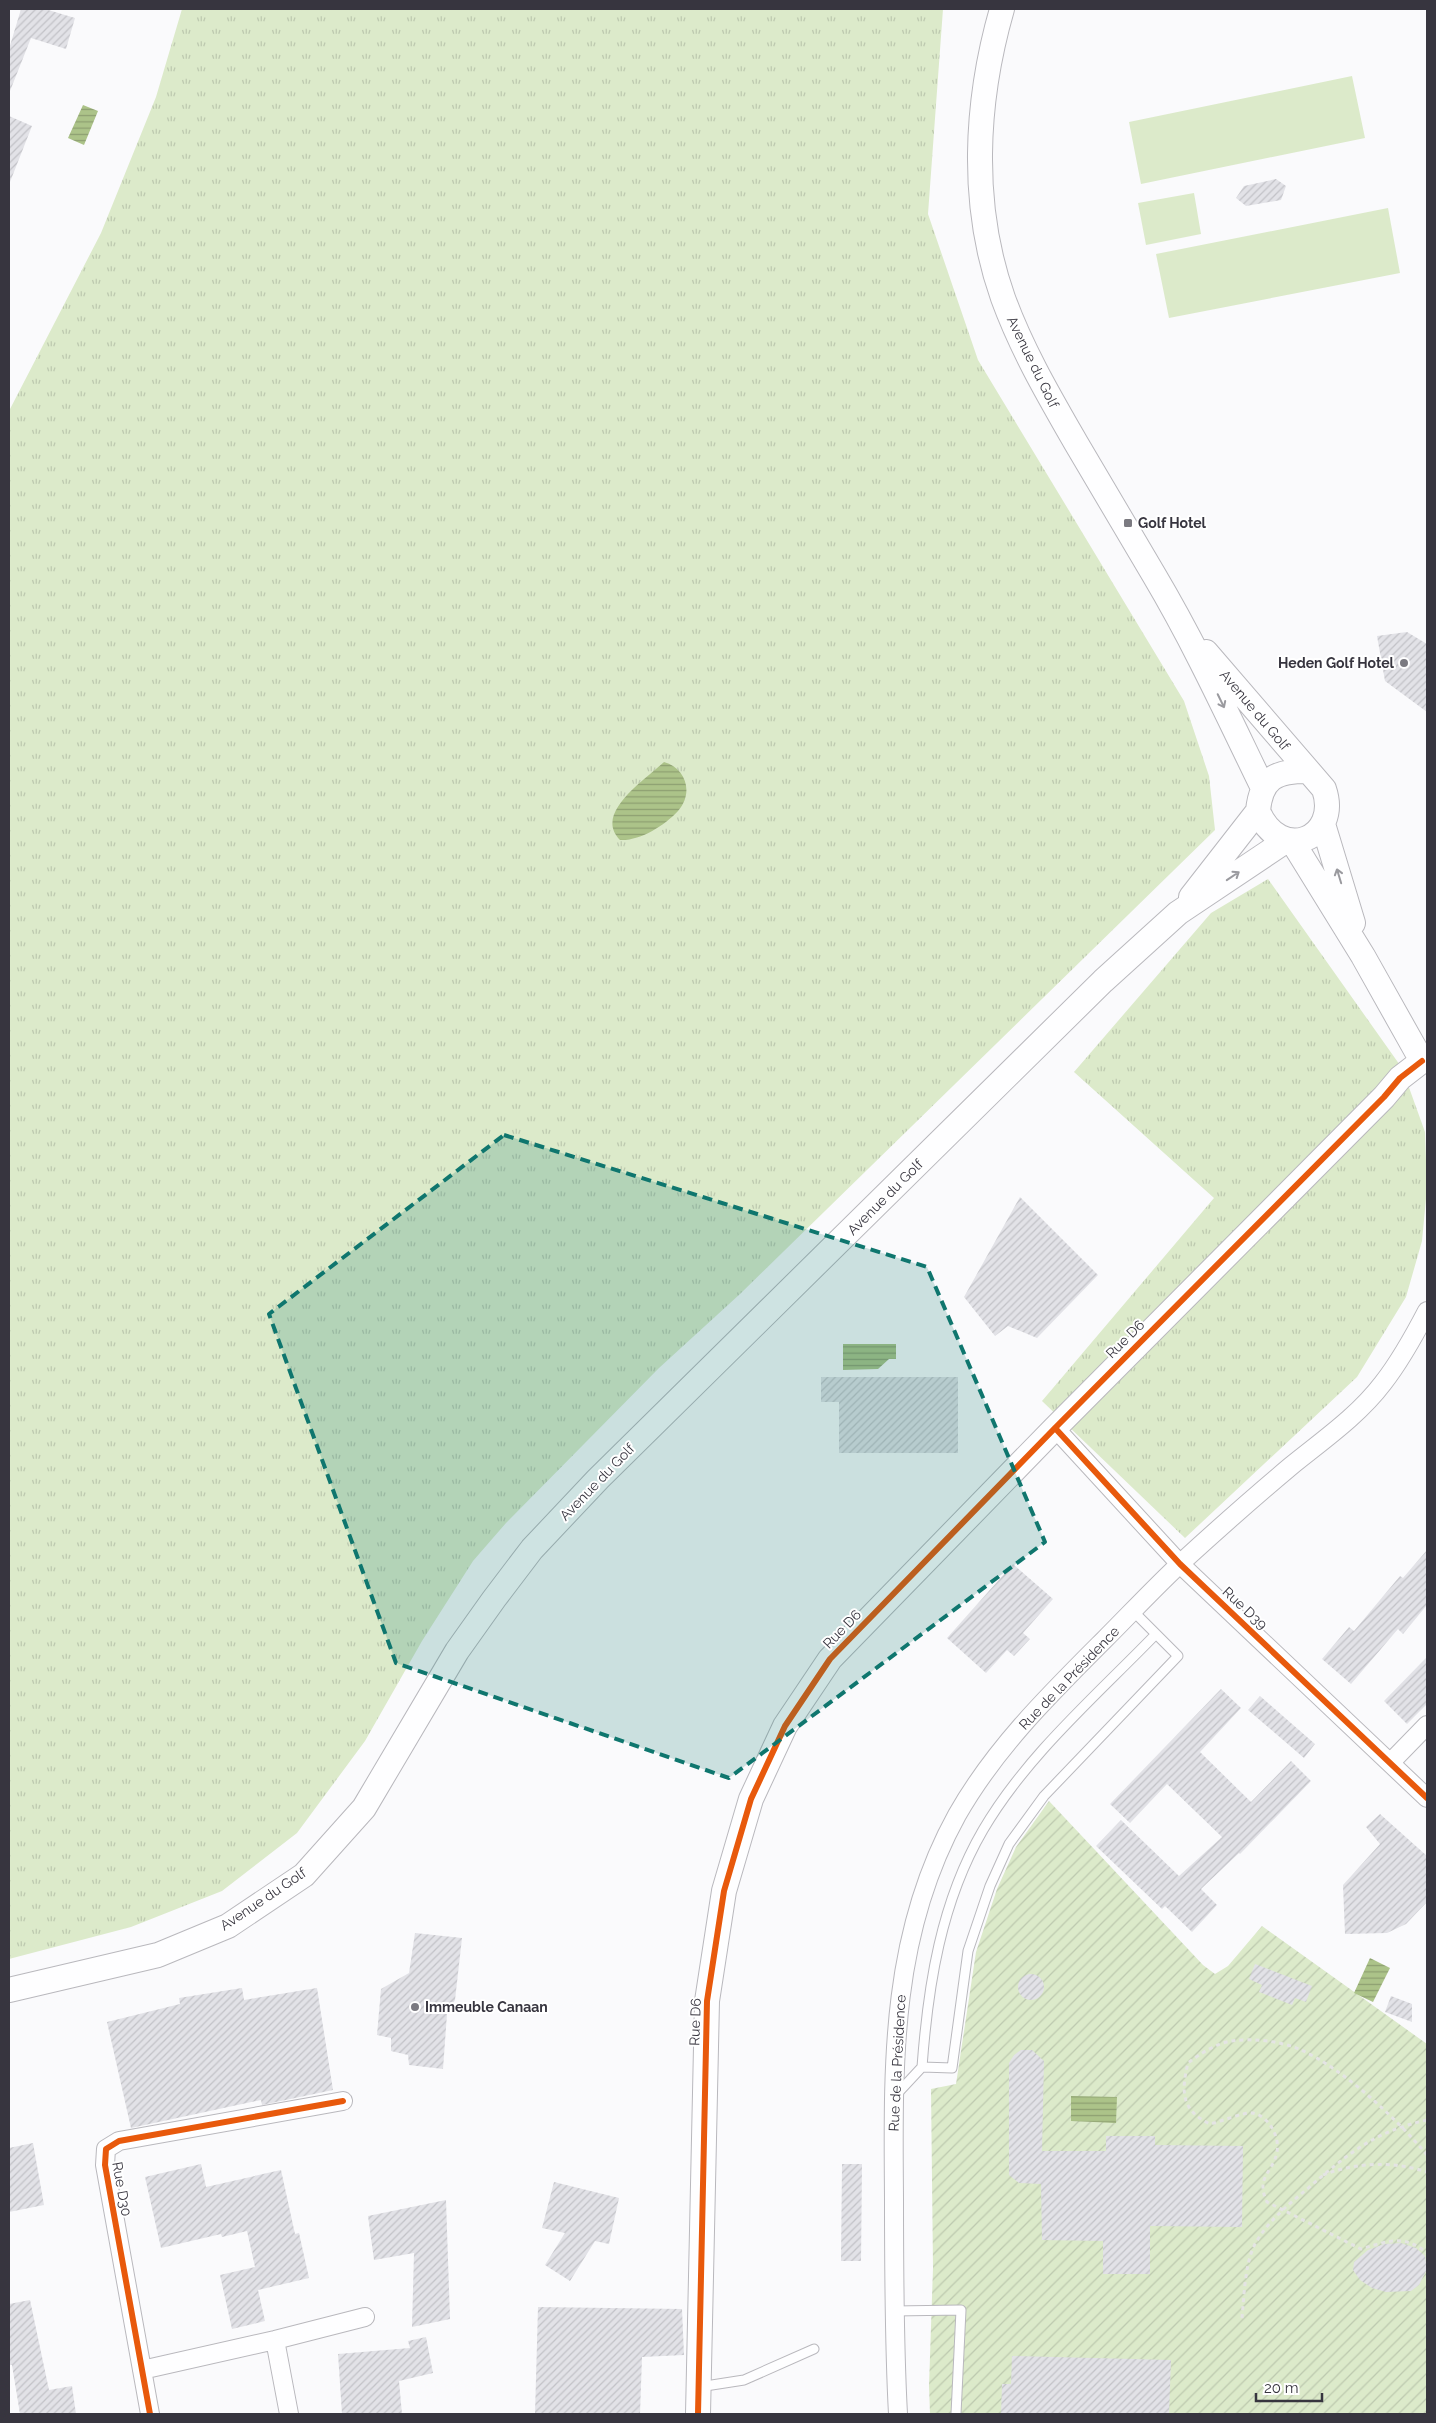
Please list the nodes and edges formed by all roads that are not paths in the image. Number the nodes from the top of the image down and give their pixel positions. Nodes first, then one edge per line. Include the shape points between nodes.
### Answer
1 (1002, 9) edge
2 (1184, 626) junction
3 (1307, 771) junction
4 (1263, 788) junction
5 (1258, 811) junction
6 (1323, 824) junction
7 (1290, 840) junction
8 (1178, 913) junction
9 (1363, 956) junction
10 (1425, 1067) edge
11 (1427, 1310) edge
12 (1055, 1428) junction
13 (1180, 1564) junction
14 (1133, 1611) junction
15 (1156, 1634) junction
16 (1427, 1725) edge
17 (1391, 1762) junction
18 (1427, 1798) edge
19 (9, 1990) edge
20 (922, 2067) junction
21 (893, 2098) junction
22 (343, 2101) dead end
23 (894, 2311) junction
24 (365, 2317) dead end
25 (275, 2340) junction
26 (814, 2349) dead end
27 (142, 2370) junction
28 (698, 2387) junction
29 (150, 2414) edge
30 (289, 2414) edge
31 (698, 2414) edge
32 (898, 2414) edge
33 (956, 2414) edge

1 - 2 main road, Avenue du Golf via 982,99 979,158 983,210 998,279 1019,338 1042,385
2 - 3 main road, Avenue du Golf
2 -> 4 main road, Avenue du Golf
3 - 4 main road, Avenue du Golf via 1282,773
3 - 6 main road, Avenue du Golf via 1324,789 1328,800
4 - 5 main road, Avenue du Golf
5 - 7 main road via 1270,832
5 - 8 main road, Avenue du Golf
6 - 7 main road, Avenue du Golf via 1304,839
9 -> 6 main road
8 -> 7 main road, Avenue du Golf
7 - 9 main road
8 - 19 main road, Avenue du Golf via 1103,981 598,1479 532,1549 458,1651 364,1808 304,1874 228,1926 158,1955
9 - 10 main road
10 - 12 main road, Rue D6 via 1400,1078 1384,1098
11 - 13 street, Rue de la Présidence via 1408,1349 1382,1386 1354,1415
12 - 13 street, Rue D39
12 - 28 main road, Rue D6 via 830,1659 786,1726 751,1799 724,1890 707,2002
13 - 14 street, Rue de la Présidence
13 - 17 street, Rue D39
14 - 15 lane
14 - 21 street, Rue de la Présidence via 1032,1712 994,1759 957,1816 932,1871 914,1925 901,1980
15 - 20 lane via 1054,1738 1019,1778 984,1830 960,1877 938,1944 925,2018
15 - 20 lane via 1178,1656 1044,1796 1009,1844 990,1886 968,1951 952,2068
16 - 17 street
17 - 18 street, Rue D39
20 - 21 lane
21 - 23 street, Rue de la Présidence
22 - 27 street, Rue D30 via 119,2141 106,2149 105,2165
23 - 32 street, Rue de la Présidence
23 - 33 lane via 961,2310
24 - 25 street
25 - 27 street
25 - 30 street
26 - 28 lane via 744,2380
27 - 29 street, Rue D30
28 - 31 main road, Rue D6

